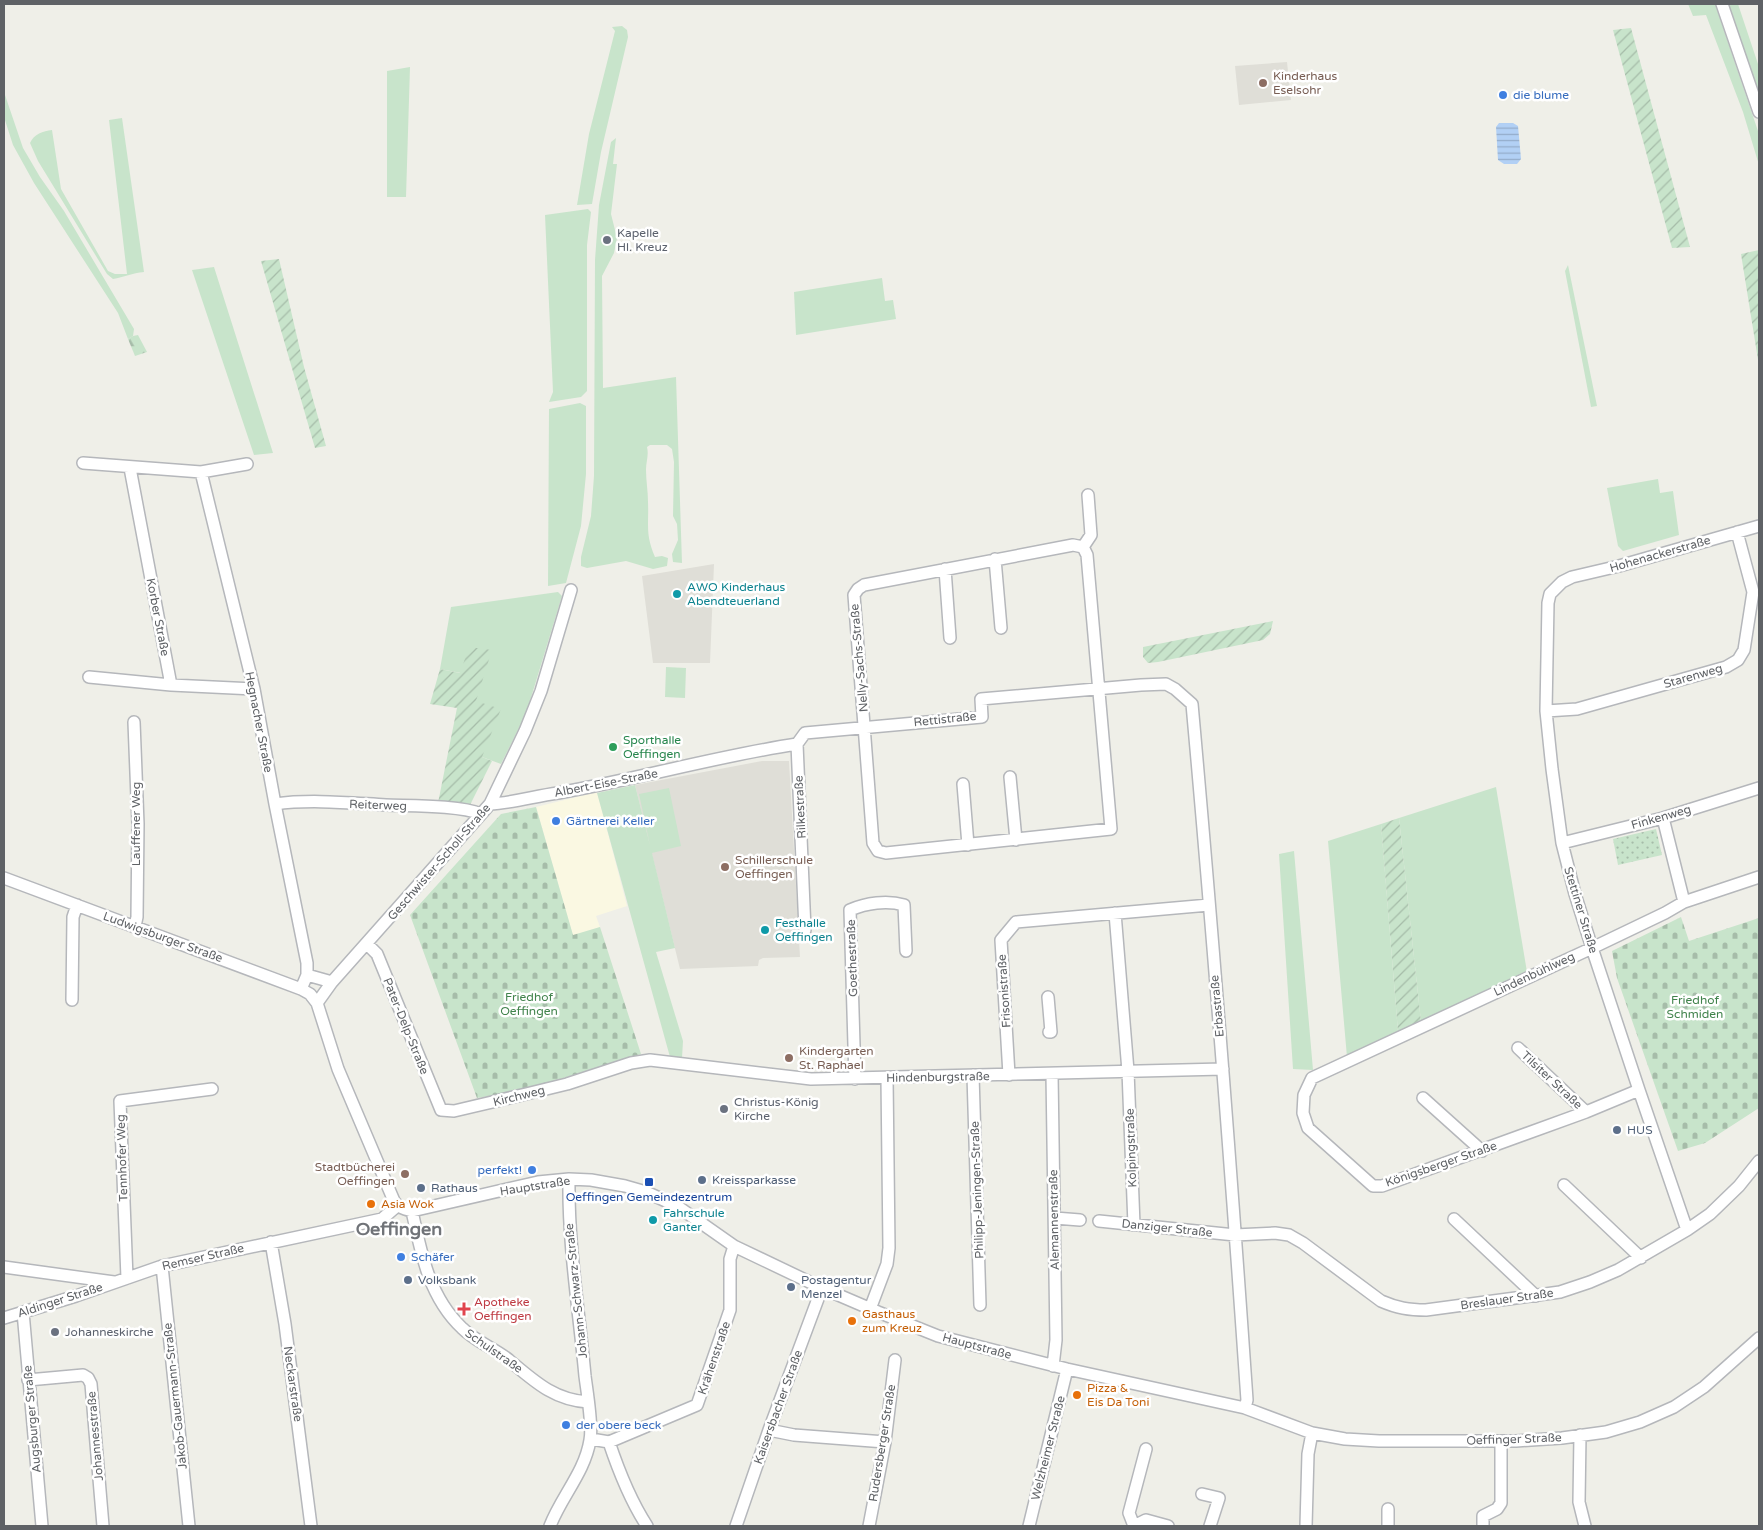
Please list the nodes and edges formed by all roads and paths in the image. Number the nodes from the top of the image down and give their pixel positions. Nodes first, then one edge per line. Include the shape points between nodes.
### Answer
1 (1722, 4) edge
2 (1759, 112) edge
3 (82, 463) dead end
4 (247, 464) dead end
5 (130, 468) junction
6 (201, 472) junction
7 (1088, 495) dead end
8 (1759, 526) edge
9 (1737, 532) junction
10 (1083, 547) junction
11 (994, 560) junction
12 (945, 569) junction
13 (1562, 582) joint
14 (571, 590) dead end
15 (1001, 628) dead end
16 (950, 638) dead end
17 (89, 677) dead end
18 (171, 685) junction
19 (254, 689) junction
20 (1098, 689) junction
21 (1546, 711) junction
22 (134, 722) dead end
23 (865, 727) junction
24 (797, 744) junction
25 (1010, 777) dead end
26 (963, 784) dead end
27 (1759, 788) edge
28 (275, 804) junction
29 (490, 804) junction
30 (481, 814) junction
31 (1663, 818) junction
32 (1016, 840) junction
33 (1562, 843) junction
34 (968, 845) junction
35 (1759, 877) edge
36 (4, 878) edge
37 (1684, 902) junction
38 (76, 905) junction
39 (1208, 905) junction
40 (1115, 913) junction
41 (135, 926) junction
42 (805, 930) dead end
43 (368, 944) junction
44 (1592, 948) junction
45 (906, 951) dead end
46 (307, 975) junction
47 (332, 982) junction
48 (301, 989) junction
49 (1048, 997) dead end
50 (72, 1000) dead end
51 (317, 1003) junction
52 (1049, 1032) dead end
53 (1518, 1048) dead end
54 (1223, 1069) junction
55 (1128, 1071) junction
56 (596, 1073) joint
57 (1052, 1074) junction
58 (1009, 1075) junction
59 (973, 1076) junction
60 (887, 1078) junction
61 (1312, 1078) joint
62 (855, 1079) junction
63 (212, 1088) dead end
64 (1639, 1090) junction
65 (1423, 1098) dead end
66 (440, 1110) joint
67 (1586, 1112) junction
68 (1482, 1150) junction
69 (1759, 1161) edge
70 (569, 1179) junction
71 (1564, 1186) dead end
72 (398, 1206) junction
73 (412, 1211) junction
74 (1055, 1218) junction
75 (1080, 1220) dead end
76 (1454, 1220) dead end
77 (1099, 1221) dead end
78 (1134, 1224) junction
79 (1687, 1230) junction
80 (1235, 1235) junction
81 (271, 1242) junction
82 (734, 1246) junction
83 (1641, 1258) junction
84 (162, 1266) junction
85 (4, 1267) edge
86 (121, 1280) junction
87 (822, 1288) junction
88 (1536, 1296) junction
89 (980, 1305) dead end
90 (870, 1309) junction
91 (23, 1312) junction
92 (4, 1318) edge
93 (1759, 1338) edge
94 (895, 1360) dead end
95 (1053, 1366) junction
96 (1067, 1369) junction
97 (28, 1380) junction
98 (588, 1402) junction
99 (1245, 1408) junction
100 (768, 1430) junction
101 (1312, 1433) junction
102 (1580, 1436) junction
103 (591, 1439) junction
104 (1501, 1441) junction
105 (609, 1442) junction
106 (885, 1442) junction
107 (1146, 1449) dead end
108 (1202, 1494) dead end
109 (1388, 1509) dead end
110 (42, 1526) edge
111 (103, 1526) edge
112 (189, 1526) edge
113 (310, 1526) edge
114 (550, 1526) edge
115 (647, 1526) edge
116 (736, 1526) edge
117 (869, 1526) edge
118 (1029, 1526) edge
119 (1134, 1526) edge
120 (1168, 1526) edge
121 (1210, 1526) edge
122 (1306, 1526) edge
123 (1388, 1526) edge
124 (1483, 1526) edge
125 (1585, 1526) edge

1 - 2 street
3 - 5 street
4 - 6 street
5 - 6 street
5 - 18 street, Korber Straße
6 - 19 street, Hegnacher Straße
7 - 10 street via 1090,535
8 - 9 street, Hohenackerstraße
9 - 13 street, Hohenackerstraße
9 - 21 street, Starenweg via 1753,592 1744,650 1738,660 1726,667 1577,709
10 - 11 street, Nelly-Sachs-Straße via 1073,545
10 - 20 street via 1087,555
11 - 12 street, Nelly-Sachs-Straße
11 - 15 street
12 - 16 street
12 - 23 street, Nelly-Sachs-Straße via 864,585 854,595
13 - 21 street, Stettiner Straße via 1550,594 1548,603
14 - 29 street, Geschwister-Scholl-Straße via 541,691
17 - 18 street
18 - 19 street
19 - 28 street, Hegnacher Straße
20 - 23 street, Rettistraße via 980,699 982,717
20 - 32 street via 1111,829
20 - 39 street, Erbastraße via 1166,684 1192,704
21 - 33 street, Stettiner Straße
22 - 41 street, Lauffener Weg via 138,824
23 - 24 street, Rettistraße via 805,733
23 - 34 street, Nelly-Sachs-Straße via 873,843 878,851 886,854
24 - 29 street, Albert-Eise-Straße via 761,749 594,787
24 - 42 street, Rilkestraße
25 - 32 street
26 - 34 street
27 - 31 street, Finkenweg
28 - 30 street, Reiterweg via 422,806 472,810
28 - 46 street, Hegnacher Straße
29 - 30 street, Geschwister-Scholl-Straße
30 - 43 street, Geschwister-Scholl-Straße
31 - 33 street, Finkenweg
31 - 37 street
32 - 34 street
33 - 44 street, Stettiner Straße
35 - 37 street, Lindenbühlweg
36 - 38 street, Ludwigsburger Straße
37 - 44 street, Lindenbühlweg
38 - 41 street, Ludwigsburger Straße
38 - 50 street
39 - 40 street, Frisonistraße
39 - 54 street, Erbastraße
40 - 55 street
40 - 58 street, Frisonistraße via 1016,922 1001,940
41 - 48 street, Ludwigsburger Straße
43 - 47 street, Geschwister-Scholl-Straße
43 - 66 street, Pater-Delp-Straße via 377,954
44 - 61 street, Lindenbühlweg
44 - 64 street, Stettiner Straße
45 - 62 street, Goethestraße via 904,905 892,902 861,905 850,910
46 - 47 street
46 - 48 street, Hegnacher Straße
47 - 51 street, Geschwister-Scholl-Straße
48 - 51 street, Ludwigsburger Straße
49 - 52 street
51 - 72 street via 338,1069
53 - 67 street, Tilsiter Straße
54 - 55 street, Hindenburgstraße
54 - 80 street, Erbastraße
55 - 57 street, Hindenburgstraße
55 - 78 street, Kolpingstraße
56 - 62 street, Hindenburgstraße via 650,1060 811,1079
56 - 66 street, Kirchweg via 526,1094 454,1111
57 - 58 street, Hindenburgstraße
57 - 74 street, Alemannenstraße
58 - 59 street, Hindenburgstraße
59 - 60 street, Hindenburgstraße
59 - 89 street, Philipp-Jeningen-Straße
60 - 62 street, Hindenburgstraße
60 - 90 street via 889,1248
61 - 68 street, Königsberger Straße via 1304,1095 1303,1113 1308,1128 1373,1186 1382,1186
63 - 86 street, Tennhofer Weg via 120,1101
64 - 67 street, Königsberger Straße
64 - 79 street, Stettiner Straße
65 - 68 street
67 - 68 street, Königsberger Straße
69 - 79 street, Breslauer Straße via 1710,1214
70 - 73 street, Hauptstraße via 538,1182
70 - 82 street, Hauptstraße via 600,1181 646,1192 676,1206
70 - 98 street, Johann-Schwarz-Straße via 568,1214
71 - 83 street
72 - 73 street
72 - 81 street, Remser Straße via 382,1219
73 - 98 street, Schulstraße via 432,1287 462,1329 551,1392 573,1401
74 - 75 street
74 - 95 street, Alemannenstraße via 1056,1340
76 - 88 street
77 - 78 street, Danziger Straße
78 - 80 street, Danziger Straße
79 - 83 street, Breslauer Straße
80 - 88 street, Breslauer Straße via 1289,1235 1394,1307 1426,1310
80 - 99 street, Erbastraße
81 - 84 street, Remser Straße
81 - 113 street, Neckarstraße
82 - 87 street, Hauptstraße
82 - 105 street, Krähenstraße via 730,1259 730,1310 697,1405
83 - 88 street, Breslauer Straße via 1590,1282
84 - 86 street, Remser Straße
84 - 112 street, Jakob-Gauermann-Straße
85 - 86 street, Remser Straße
86 - 91 street, Aldinger Straße
87 - 90 street, Hauptstraße
87 - 100 street, Kaisersbacher Straße
90 - 95 street, Hauptstraße via 938,1336
91 - 92 street, Aldinger Straße
91 - 97 street, Augsburger Straße
93 - 102 street, Oeffinger Straße via 1704,1387 1674,1407 1640,1422
94 - 106 street, Rudersberger Straße
95 - 96 street, Hauptstraße
96 - 99 street, Hauptstraße
96 - 118 street, Welzheimer Straße
97 - 110 street, Augsburger Straße
97 - 111 street, Johannesstraße via 83,1375 88,1378
98 - 103 street, Johann-Schwarz-Straße
99 - 101 street, Oeffinger Straße
100 - 106 street
100 - 116 street, Kaisersbacher Straße
101 - 104 street, Oeffinger Straße via 1379,1441
101 - 122 street via 1308,1454
102 - 104 street, Oeffinger Straße
102 - 125 street via 1579,1502
103 - 105 street
103 - 114 street via 586,1457
104 - 124 street via 1501,1503 1497,1509 1483,1516
105 - 115 street via 621,1478
106 - 117 street, Rudersberger Straße
107 - 119 street via 1129,1513
108 - 121 street via 1219,1498
109 - 123 street
119 - 120 street via 1146,1520

